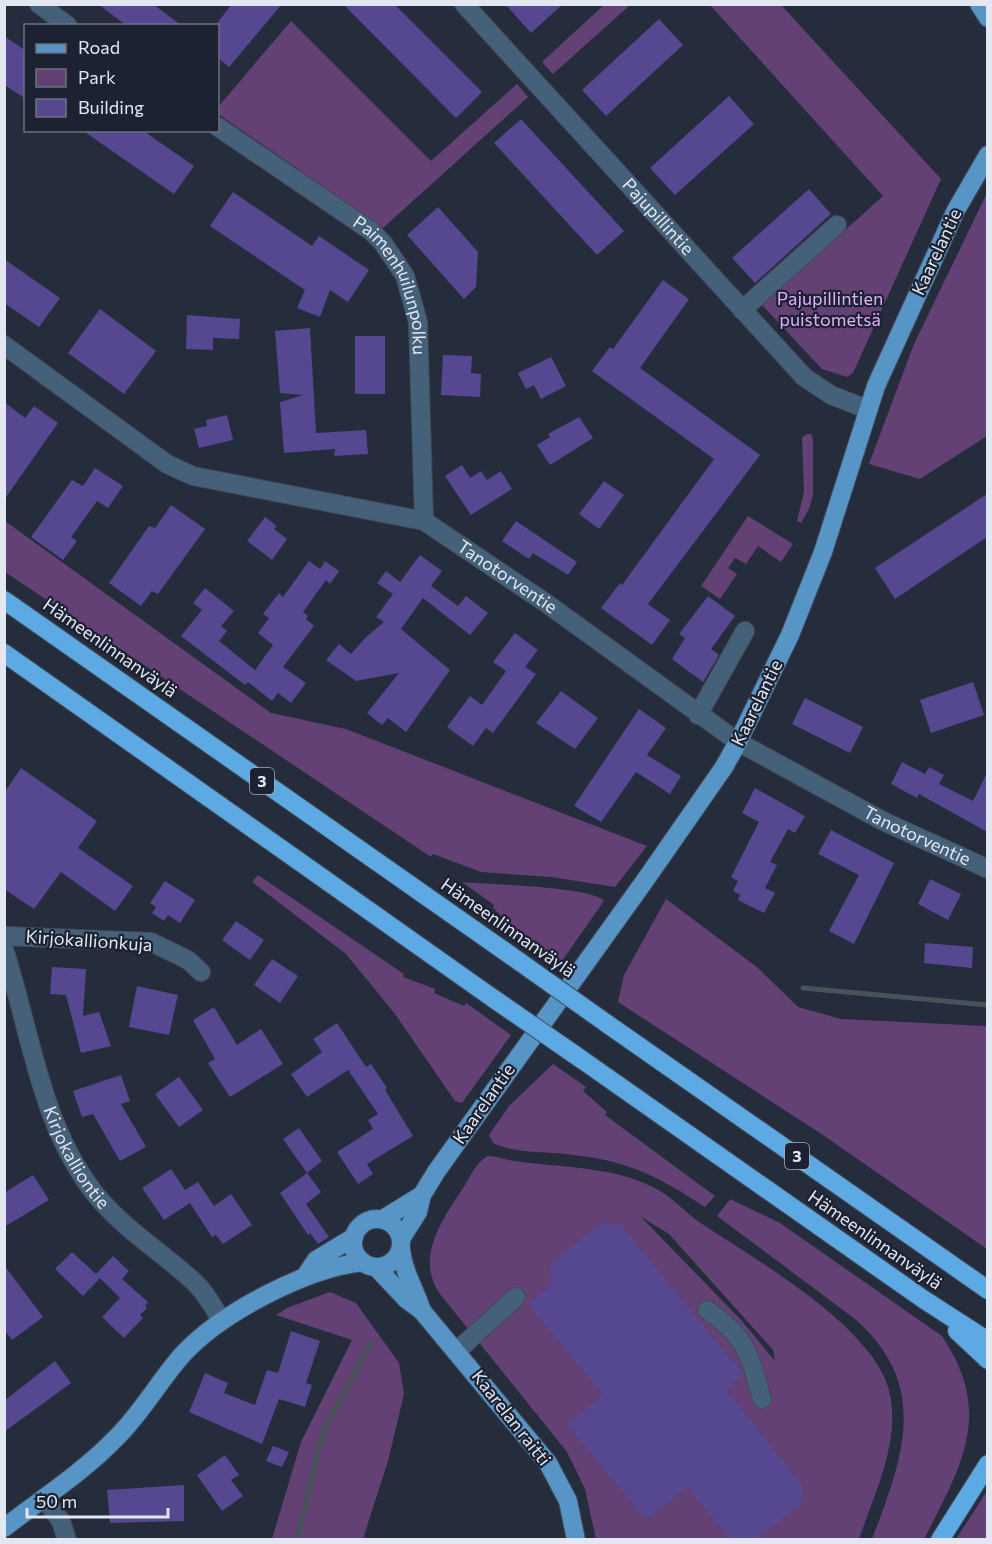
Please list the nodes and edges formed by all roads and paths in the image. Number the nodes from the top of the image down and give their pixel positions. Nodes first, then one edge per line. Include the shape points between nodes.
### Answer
1 (39, 4) edge
2 (464, 4) edge
3 (979, 4) edge
4 (987, 18) edge
5 (65, 24) edge
6 (219, 128) edge
7 (987, 155) edge
8 (837, 225) dead end
9 (742, 310) junction
10 (4, 345) edge
11 (867, 409) junction
12 (424, 521) junction
13 (4, 600) edge
14 (745, 631) dead end
15 (4, 653) edge
16 (698, 715) junction
17 (738, 742) junction
18 (987, 869) edge
19 (4, 936) edge
20 (4, 949) edge
21 (201, 972) dead end
22 (422, 1195) junction
23 (383, 1219) junction
24 (354, 1237) junction
25 (401, 1244) junction
26 (369, 1264) junction
27 (306, 1275) junction
28 (987, 1290) edge
29 (516, 1297) dead end
30 (923, 1299) junction
31 (707, 1310) dead end
32 (422, 1311) junction
33 (222, 1321) junction
34 (987, 1341) edge
35 (457, 1351) junction
36 (987, 1360) edge
37 (762, 1400) dead end
38 (987, 1464) edge
39 (44, 1498) junction
40 (4, 1528) edge
41 (67, 1539) edge
42 (576, 1539) edge
43 (940, 1539) edge

1 - 5 street
2 - 9 street, Pajupillintie
3 - 4 main road
6 - 12 street, Paimenhuilunpolku via 371,231 405,276 413,298 420,348
7 - 11 main road, Kaarelantie via 956,210
8 - 9 street
9 - 11 street, Pajupillintie via 804,376 831,395
10 - 12 street, Tanotorventie via 163,461 193,476
11 - 17 main road, Kaarelantie via 823,552 790,635
12 - 16 street, Tanotorventie via 546,603
13 - 28 highway, Hämeenlinnanväylä / 3, bridge
14 - 16 street
15 - 30 highway, Hämeenlinnanväylä / 3, bridge
16 - 17 street, Tanotorventie
17 - 18 street, Tanotorventie via 883,820
17 - 22 main road, Kaarelantie
19 - 21 street, Kirjokallionkuja via 152,942 188,960
20 - 33 street, Kirjokalliontie via 40,1081 75,1167 133,1234 192,1280
22 - 23 main road, Kaarelantie
22 - 25 main road, Kaarelantie via 418,1212
23 - 24 main road via 365,1222
23 - 25 main road via 395,1226
24 - 26 main road via 354,1251
24 - 27 main road via 316,1260
25 - 26 main road via 389,1263
25 - 32 main road, Kaarelan raitti via 402,1264
26 - 27 main road
26 - 32 main road, Kaarelan raitti
27 - 33 main road
29 - 35 street
30 - 34 highway, Hämeenlinnanväylä / 3
30 - 36 highway
31 - 37 street via 747,1348
32 - 35 main road, Kaarelan raitti
33 - 39 main road via 181,1357 115,1439
35 - 42 main road, Kaarelan raitti via 556,1475 568,1501
38 - 43 highway
39 - 40 main road
39 - 41 street

